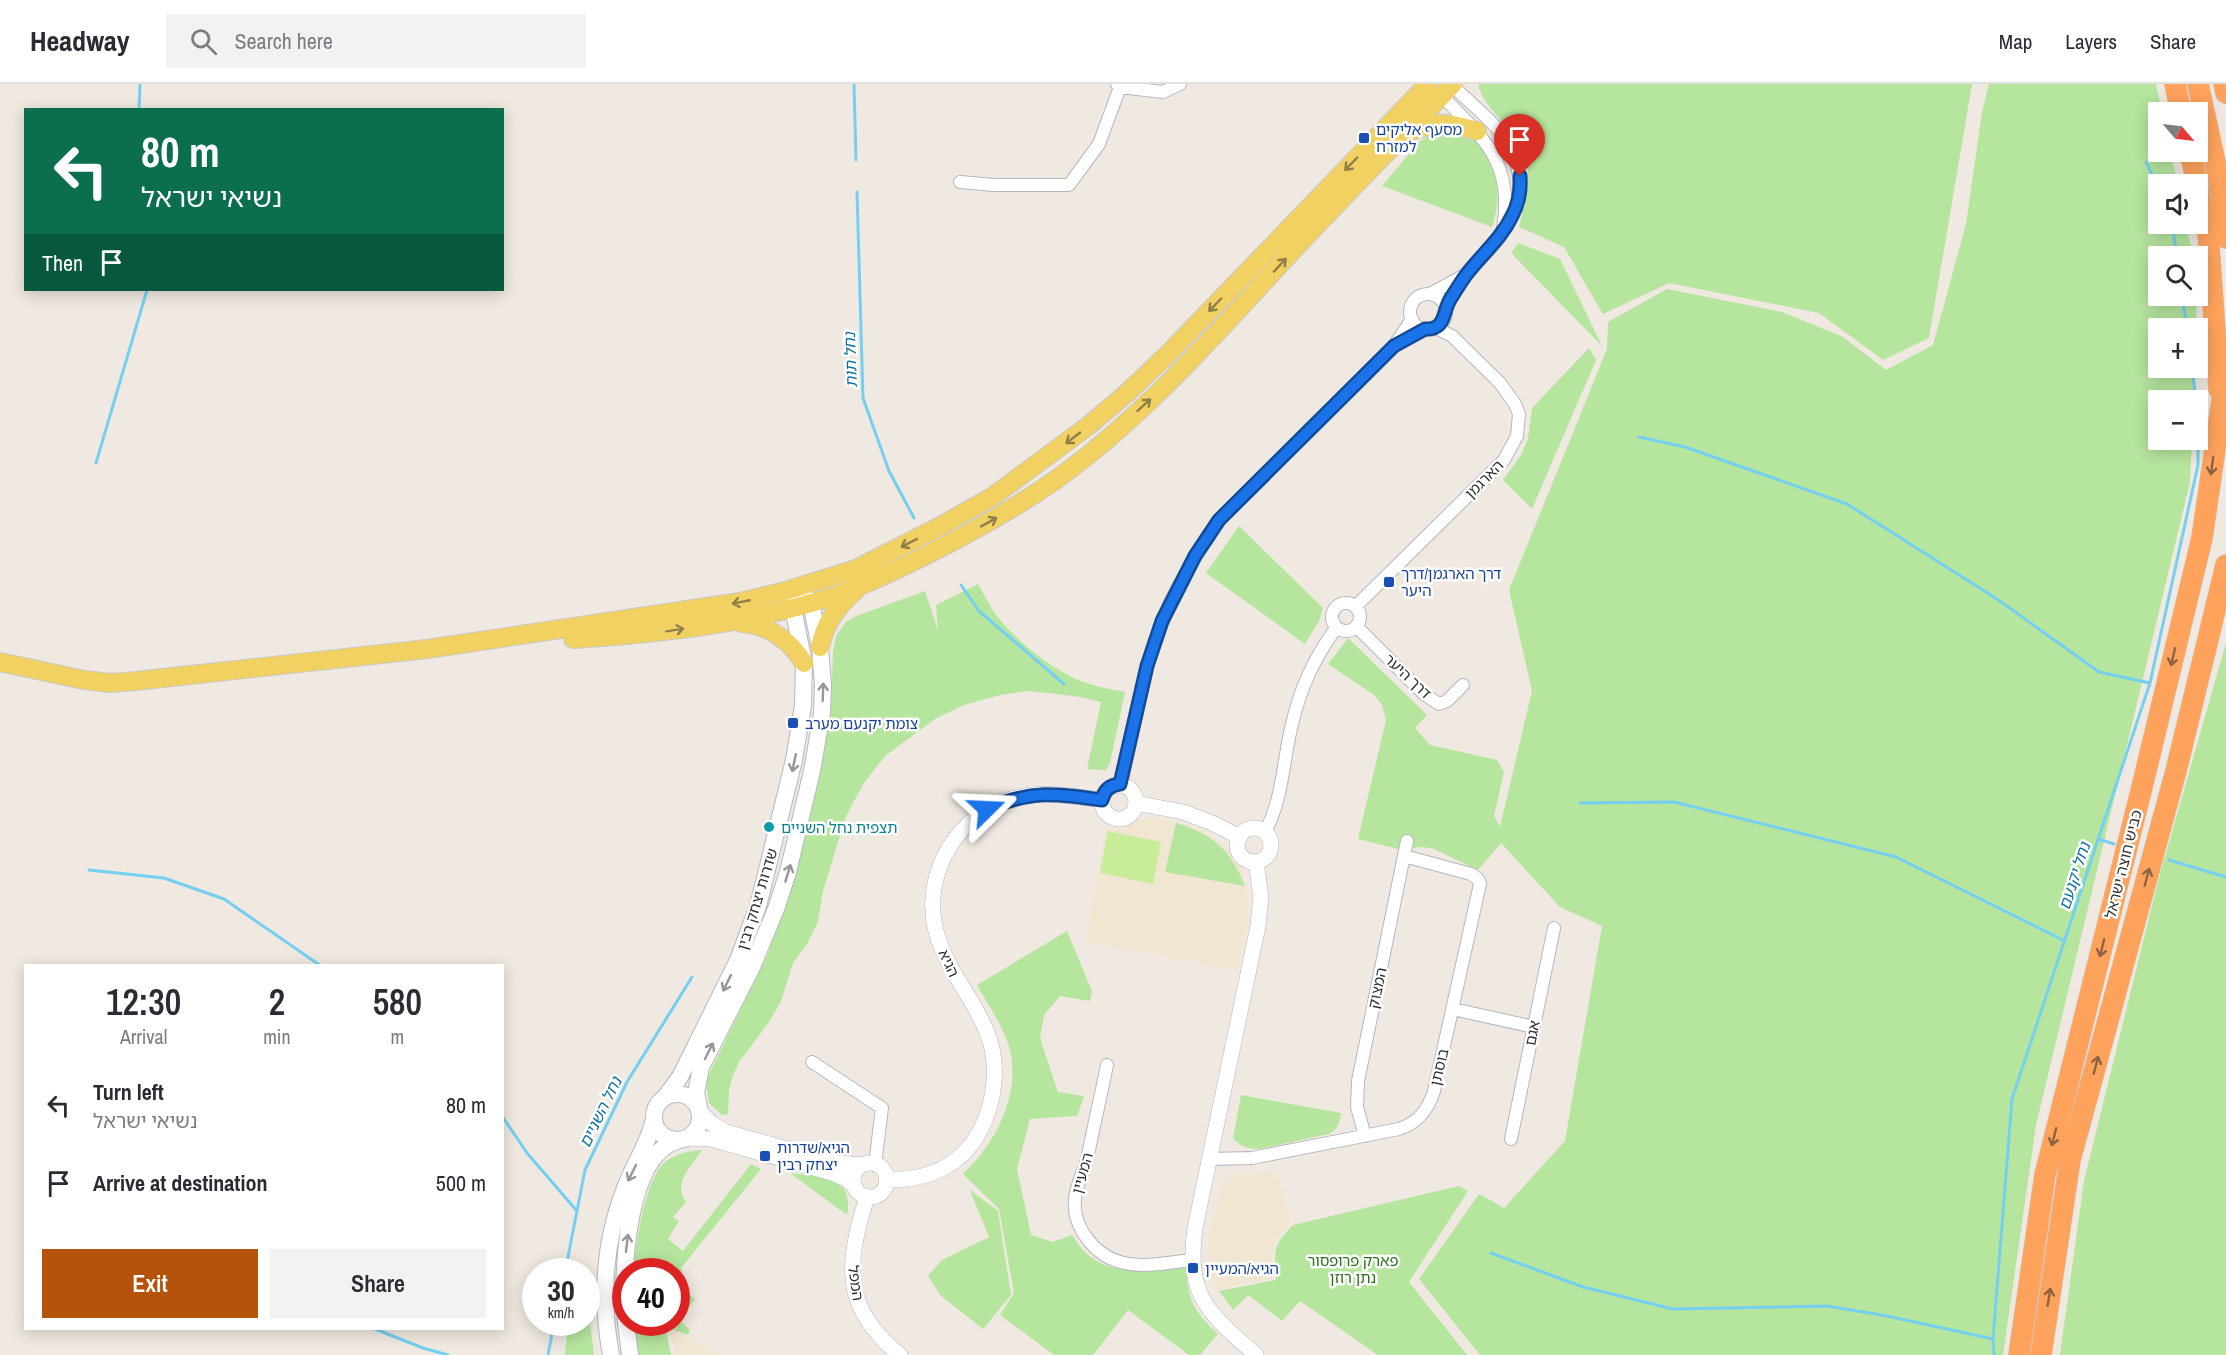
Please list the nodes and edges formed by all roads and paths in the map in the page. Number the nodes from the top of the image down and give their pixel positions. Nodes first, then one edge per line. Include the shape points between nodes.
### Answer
1 (1180, 84) edge
2 (1413, 84) edge
3 (2175, 84) edge
4 (2198, 84) edge
5 (2224, 84) edge
6 (1118, 85) edge
7 (1443, 86) edge
8 (2226, 93) edge
9 (2179, 102) edge
10 (1406, 107) junction
11 (1409, 131) junction
12 (1477, 131) junction
13 (2192, 162) edge
14 (960, 182) dead end
15 (1502, 233) junction
16 (2226, 238) edge
17 (1467, 274) junction
18 (1430, 294) junction
19 (1445, 311) junction
20 (1412, 319) junction
21 (1431, 329) junction
22 (1452, 336) junction
23 (1394, 346) junction
24 (2226, 374) edge
25 (2220, 408) junction
26 (2226, 565) edge
27 (862, 586) junction
28 (798, 588) junction
29 (802, 605) junction
30 (1355, 607) junction
31 (731, 622) junction
32 (1356, 626) junction
33 (1336, 628) junction
34 (820, 646) junction
35 (427, 649) junction
36 (0, 662) edge
37 (804, 663) junction
38 (1463, 685) dead end
39 (1120, 784) junction
40 (1102, 800) junction
41 (1136, 803) junction
42 (1265, 832) junction
43 (1240, 837) junction
44 (1407, 841) dead end
45 (1404, 856) junction
46 (1256, 862) junction
47 (1554, 928) dead end
48 (1453, 1009) junction
49 (1534, 1027) junction
50 (812, 1062) dead end
51 (1107, 1065) dead end
52 (665, 1097) junction
53 (699, 1108) junction
54 (654, 1119) junction
55 (1365, 1136) junction
56 (683, 1139) junction
57 (1511, 1139) dead end
58 (1210, 1159) junction
59 (869, 1165) junction
60 (886, 1180) junction
61 (861, 1192) junction
62 (625, 1258) edge
63 (1192, 1260) junction
64 (628, 1336) edge
65 (611, 1355) edge
66 (630, 1355) edge
67 (900, 1355) edge
68 (1256, 1355) edge
69 (2019, 1355) edge
70 (2041, 1355) edge

1 - 6 street via 1163,92
2 - 10 main road
3 - 9 highway
4 - 16 highway via 2222,194
5 - 8 highway
6 - 14 street via 1099,144 1069,185
7 - 10 main road
7 - 11 main road
7 - 12 street
7 - 15 street via 1500,132 1513,150 1521,187 1513,215
10 -> 28 main road via 1170,351 1088,426 992,497 937,528 856,569
11 - 12 main road via 1443,122
27 -> 11 main road via 995,519 1055,480 1103,442 1204,346
12 - 15 street via 1502,171
13 - 25 highway via 2208,231
15 - 17 street
17 - 18 street
17 - 19 street
18 - 19 street via 1440,298
18 - 20 street via 1414,301
19 - 21 street
19 - 22 street, הארגמן
20 - 21 street via 1415,324
20 - 23 street
21 - 22 street, הארגמן
21 - 23 street
22 - 30 street, הארגמן via 1510,396 1519,414 1517,436 1504,460
23 - 39 street via 1219,520 1195,556 1170,602 1147,666
24 - 25 highway, כביש חוצה ישראל
25 -> 69 highway, כביש חוצה ישראל via 2202,537 2044,1175
70 -> 26 highway, כביש חוצה ישראל via 2070,1160 2176,771
27 - 29 main road
27 - 34 main road via 835,611
28 - 29 main road, שדרות יצחק רבין
28 -> 35 main road via 730,604
29 - 31 main road
29 - 34 main road, שדרות יצחק רבין
29 - 37 main road, שדרות יצחק רבין
30 - 32 street via 1359,614
30 - 33 street via 1347,603 1335,608 1332,616
35 -> 31 main road via 663,632
31 - 37 main road via 768,629 788,643
32 - 33 street via 1349,631
32 - 38 street, דרך היער via 1439,704
33 - 42 street via 1317,655 1300,694 1277,802
53 -> 34 main road, שדרות יצחק רבין via 696,1093 701,1067 755,959 788,872 817,748 823,685
35 - 36 main road via 110,683
37 -> 52 main road, שדרות יצחק רבין via 799,737 758,906 727,982 680,1077
39 - 40 street via 1106,790
39 - 41 street via 1134,793
40 - 41 street via 1105,812 1114,819 1131,814
40 - 60 street, הגיא via 1039,794 1012,798 966,824 950,844 933,896 935,925 944,956 987,1034 994,1063 992,1092 982,1126 957,1159 928,1174
41 - 43 street via 1183,812
42 - 43 street via 1251,828
42 - 46 street via 1271,847 1266,857
43 - 46 street via 1239,852 1246,860
44 - 45 street, המצוק
45 - 48 street, בוסתן via 1471,874 1479,882
45 - 55 street, המצוק via 1358,1081 1357,1107
46 - 58 street via 1261,896 1258,926
47 - 49 street, אגם
48 - 49 street
48 - 55 street, בוסתן via 1432,1098 1423,1115 1405,1127
49 - 57 street, אגם
50 - 59 street via 882,1108
51 - 63 street, המעיין via 1087,1163 1075,1199 1077,1223 1095,1248 1122,1263
52 - 53 main road via 681,1093
52 - 54 main road via 658,1104
53 - 56 main road via 700,1123
53 - 59 street via 711,1124 726,1132 838,1163
54 - 56 main road via 664,1136
54 -> 65 main road via 615,1214 609,1240 606,1293
55 - 58 street, בוסתן via 1252,1158
56 - 61 street via 714,1140 832,1173
62 -> 56 main road via 637,1193 657,1155
58 - 63 street
59 - 60 street via 883,1171
59 - 61 street via 854,1175
60 - 61 street via 881,1192 874,1196
61 - 67 street, המפל via 852,1275 854,1291 866,1321
63 - 68 street via 1196,1286 1206,1306
64 - 66 main road

